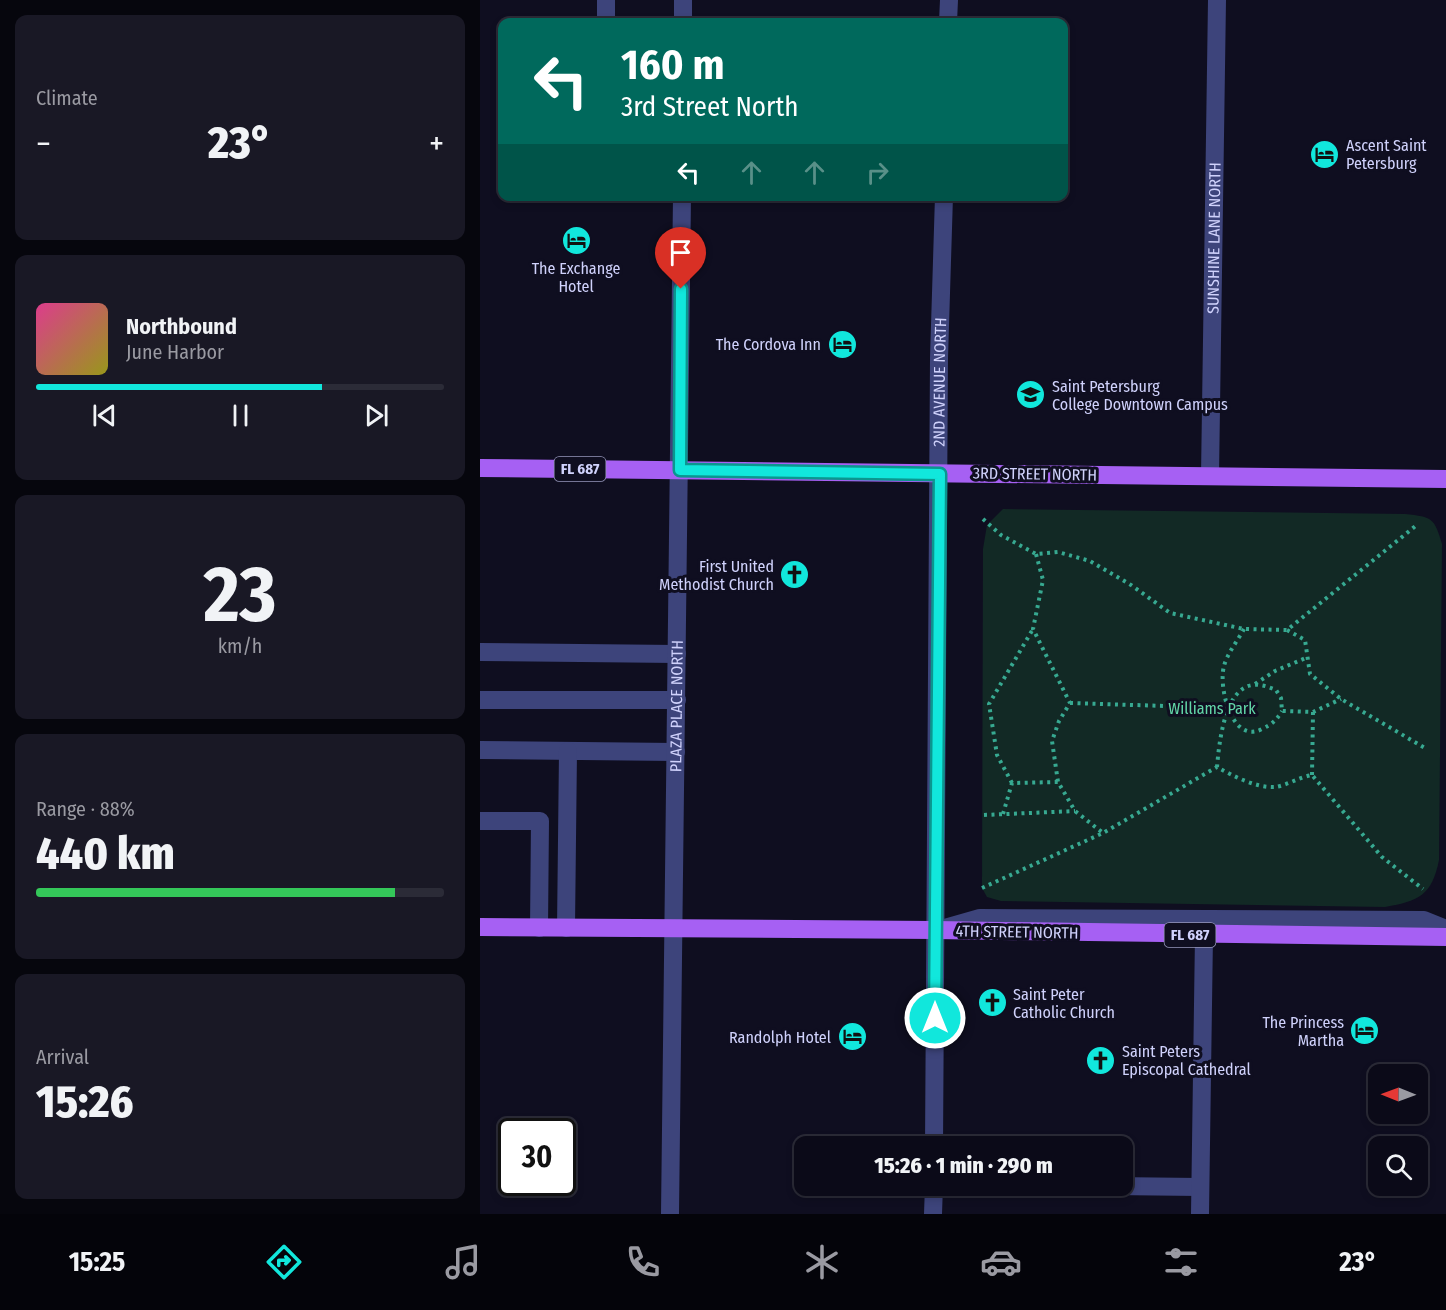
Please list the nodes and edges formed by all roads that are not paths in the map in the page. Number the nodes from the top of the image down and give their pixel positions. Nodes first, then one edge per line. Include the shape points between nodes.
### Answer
1 (606, 0) edge
2 (683, 0) edge
3 (949, 0) edge
4 (1216, 0) edge
5 (606, 18) edge
6 (683, 18) edge
7 (948, 18) edge
8 (682, 201) edge
9 (944, 201) edge
10 (480, 468) edge
11 (680, 470) junction
12 (940, 474) junction
13 (1210, 476) junction
14 (1446, 479) edge
15 (480, 652) edge
16 (677, 654) junction
17 (480, 700) edge
18 (677, 700) junction
19 (480, 750) edge
20 (568, 751) junction
21 (676, 752) junction
22 (480, 821) edge
23 (480, 927) edge
24 (539, 928) junction
25 (566, 928) junction
26 (674, 928) junction
27 (1446, 929) edge
28 (935, 930) junction
29 (1204, 935) junction
30 (1446, 938) edge
31 (934, 1136) edge
32 (1133, 1186) edge
33 (1200, 1187) junction
34 (933, 1196) edge
35 (670, 1214) edge
36 (933, 1214) edge
37 (1200, 1214) edge

1 - 5 street
2 - 6 street
3 - 7 street
4 - 13 street, SUNSHINE LANE NORTH
8 - 11 street, PLAZA PLACE NORTH
9 - 12 street, 2ND AVENUE NORTH
10 - 11 main road, 3RD STREET NORTH / FL 687
11 - 12 main road, 3RD STREET NORTH / FL 687
11 - 16 street, PLAZA PLACE NORTH
12 - 13 main road, 3RD STREET NORTH / FL 687
12 - 28 street, 2ND AVENUE NORTH
13 - 14 main road, 3RD STREET NORTH / FL 687
15 - 16 street
16 - 18 street, PLAZA PLACE NORTH
17 - 18 street
18 - 21 street, PLAZA PLACE NORTH
19 - 20 street
20 - 21 street
20 - 25 street
21 - 26 street, PLAZA PLACE NORTH
22 - 24 street via 540,821
23 - 24 main road, 4TH STREET NORTH / FL 687
24 - 25 main road, 4TH STREET NORTH / FL 687
25 - 26 main road, 4TH STREET NORTH / FL 687
26 - 28 main road, 4TH STREET NORTH / FL 687
26 - 35 street, PLAZA PLACE NORTH
27 - 28 street via 1424,920 980,918
28 - 29 main road, 4TH STREET NORTH / FL 687
28 - 31 street, 2ND AVENUE NORTH
29 - 30 main road, 4TH STREET NORTH / FL 687
29 - 33 street
32 - 33 street
33 - 37 street
34 - 36 street

